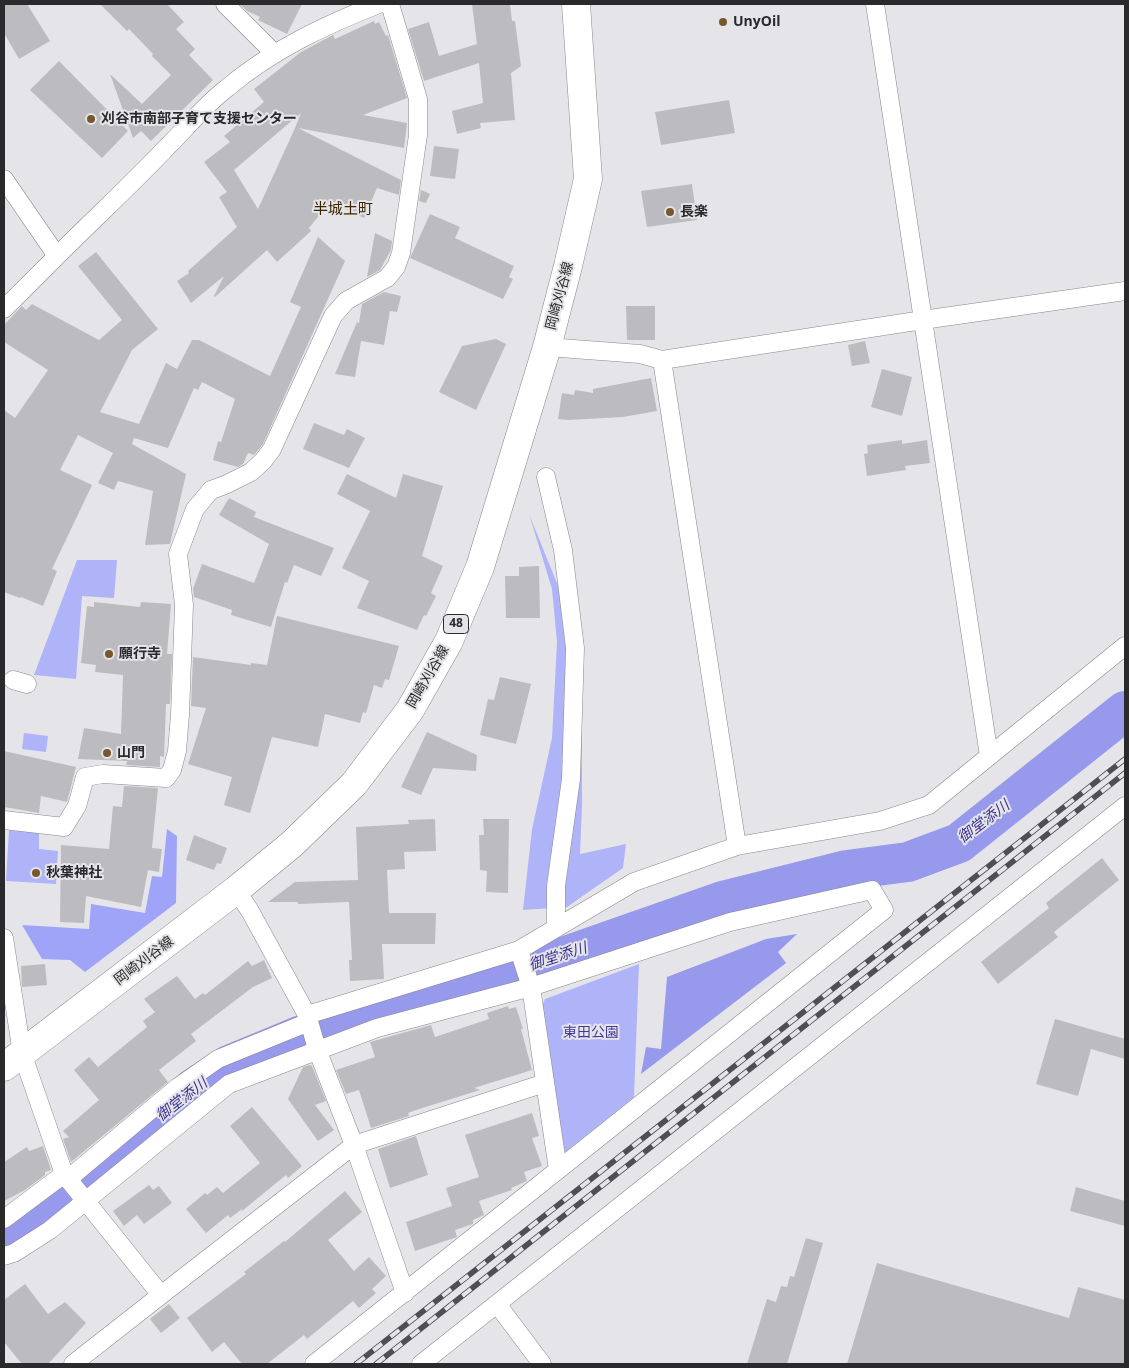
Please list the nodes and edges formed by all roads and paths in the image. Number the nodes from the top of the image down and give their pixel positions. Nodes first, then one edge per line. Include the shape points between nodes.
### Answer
1 (225, 4) edge
2 (379, 4) edge
3 (390, 4) edge
4 (576, 4) edge
5 (875, 4) edge
6 (275, 54) junction
7 (4, 179) edge
8 (57, 256) junction
9 (1125, 291) edge
10 (4, 309) edge
11 (923, 320) junction
12 (547, 346) junction
13 (662, 360) junction
14 (546, 477) dead end
15 (1125, 646) edge
16 (989, 756) junction
17 (1125, 806) edge
18 (4, 821) edge
19 (737, 846) junction
20 (236, 890) junction
21 (556, 928) junction
22 (4, 938) edge
23 (519, 950) junction
24 (531, 987) junction
25 (308, 1019) junction
26 (318, 1052) junction
27 (13, 1060) edge
28 (545, 1083) junction
29 (354, 1145) junction
30 (558, 1170) junction
31 (66, 1176) junction
32 (86, 1199) junction
33 (4, 1219) edge
34 (4, 1256) edge
35 (405, 1294) junction
36 (161, 1295) junction
37 (497, 1304) junction
38 (73, 1364) edge
39 (314, 1364) edge
40 (421, 1364) edge
41 (542, 1364) edge

1 - 6 street
2 - 6 street via 337,20
3 - 18 street via 418,99 418,135 401,253 387,278 346,301 333,316 272,449 263,461 251,472 211,490 195,509 178,554 184,605 177,751 172,770 166,778 103,774 85,777 77,806 64,827
4 - 12 main road, 岡崎刈谷線 / 48 via 588,179
5 - 11 street
6 - 8 street via 227,87
7 - 8 street
8 - 10 street
9 - 11 street
11 - 13 street
11 - 16 street
12 - 13 street via 640,354
12 - 20 main road, 岡崎刈谷線 / 48 via 480,567 449,641 410,710 354,784 292,844
13 - 19 street
14 - 21 street via 563,550 575,648 571,780 556,886
15 - 16 street
16 - 19 street via 929,805 880,821
17 - 37 street
19 - 21 street via 634,882
20 - 25 street
20 - 27 main road, 岡崎刈谷線 / 48
21 - 23 street
22 - 27 street
23 - 24 street
23 - 25 street
24 - 26 street via 377,1028
24 - 28 street
24 - 30 street via 730,922 872,890 884,910
25 - 26 street
25 - 31 street via 218,1059
26 - 29 street
26 - 32 street via 229,1084
27 - 31 street
28 - 29 street
28 - 30 street
29 - 35 street
29 - 36 street
30 - 35 street
31 - 32 street
31 - 33 street
32 - 34 street via 50,1230
32 - 36 street
35 - 39 street
36 - 38 street
37 - 40 street
37 - 41 street

